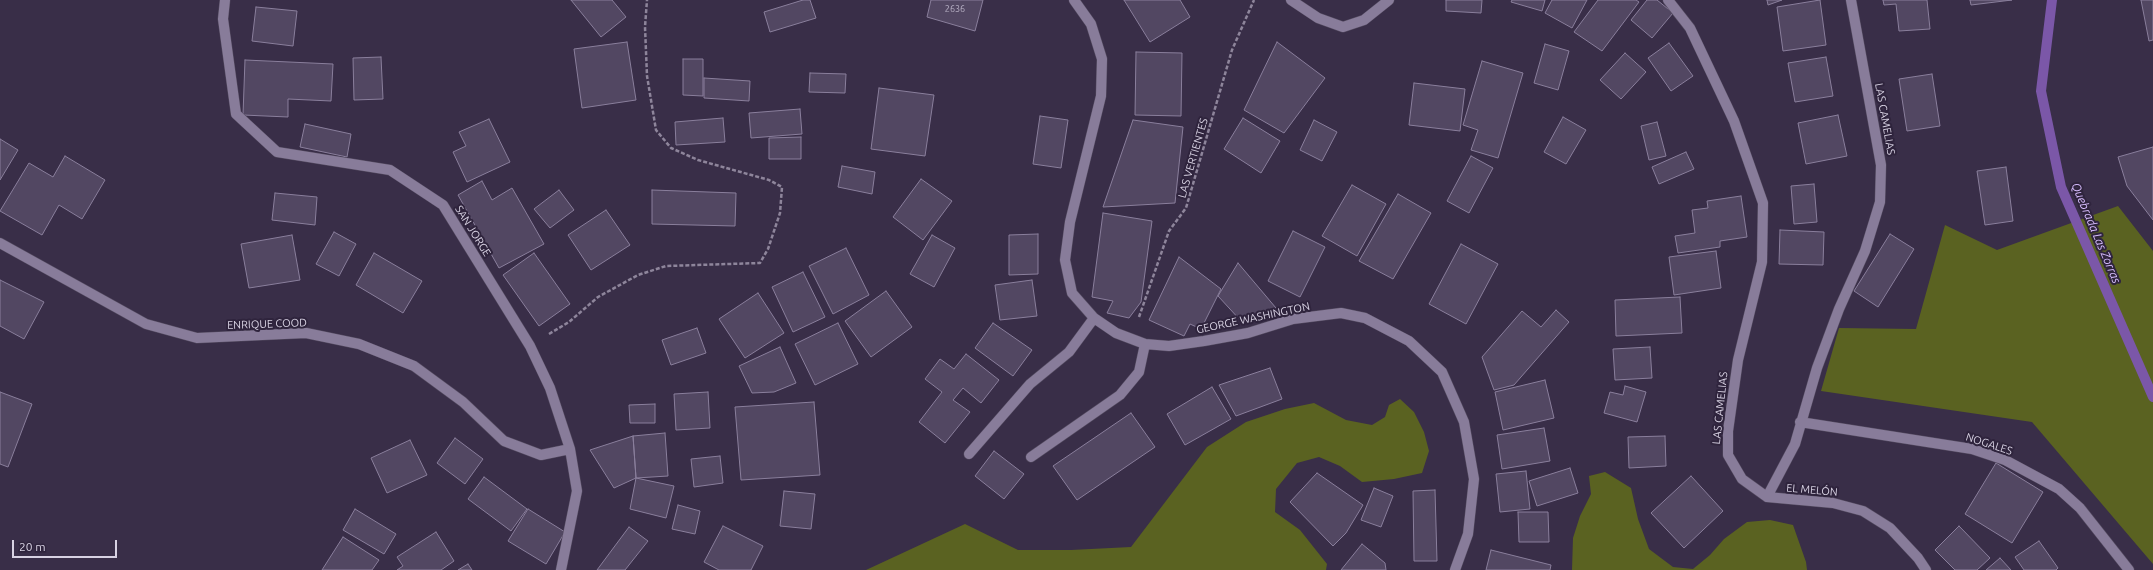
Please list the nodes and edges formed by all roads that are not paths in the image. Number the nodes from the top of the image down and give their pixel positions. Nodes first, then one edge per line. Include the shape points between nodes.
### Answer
1 (225, 0) edge
2 (1074, 0) edge
3 (1291, 0) edge
4 (1388, 0) edge
5 (1668, 0) edge
6 (1851, 0) edge
7 (0, 243) edge
8 (1094, 318) junction
9 (1145, 344) junction
10 (1800, 422) junction
11 (570, 449) junction
12 (969, 454) dead end
13 (1031, 457) dead end
14 (1767, 497) junction
15 (561, 570) edge
16 (1455, 570) edge
17 (1926, 570) edge
18 (2129, 570) edge

1 - 11 street, SAN JORGE via 222,19 236,114 277,152 390,170 443,205 530,346 550,388
2 - 8 street, GEORGE WASHINGTON via 1091,24 1102,59 1101,96 1070,222 1065,260 1072,294
3 - 4 street via 1318,18 1343,27 1364,20
5 - 14 street, LAS CAMELIAS via 1690,28 1728,107 1763,203 1762,262 1738,360 1728,431 1728,455 1742,480
6 - 10 street, LAS CAMELIAS via 1881,165 1880,202 1865,251 1839,309
7 - 11 street, ENRIQUE COOD via 146,324 197,338 306,333 359,344 414,366 463,402 504,441 541,455
8 - 9 street, GEORGE WASHINGTON via 1116,333
8 - 12 street via 1069,352 1030,384
9 - 13 street via 1139,372 1120,395
9 - 16 street, GEORGE WASHINGTON via 1169,346 1204,341 1248,333 1293,319 1341,313 1365,318 1409,342 1442,372 1464,422 1474,479 1468,534
10 - 14 street, LAS CAMELIAS via 1795,444
10 - 18 street, NOGALES via 1972,449 2005,460 2059,489 2080,508
11 - 15 street, SAN JORGE via 578,491
14 - 17 street, EL MELÓN via 1833,503 1863,511 1890,528

